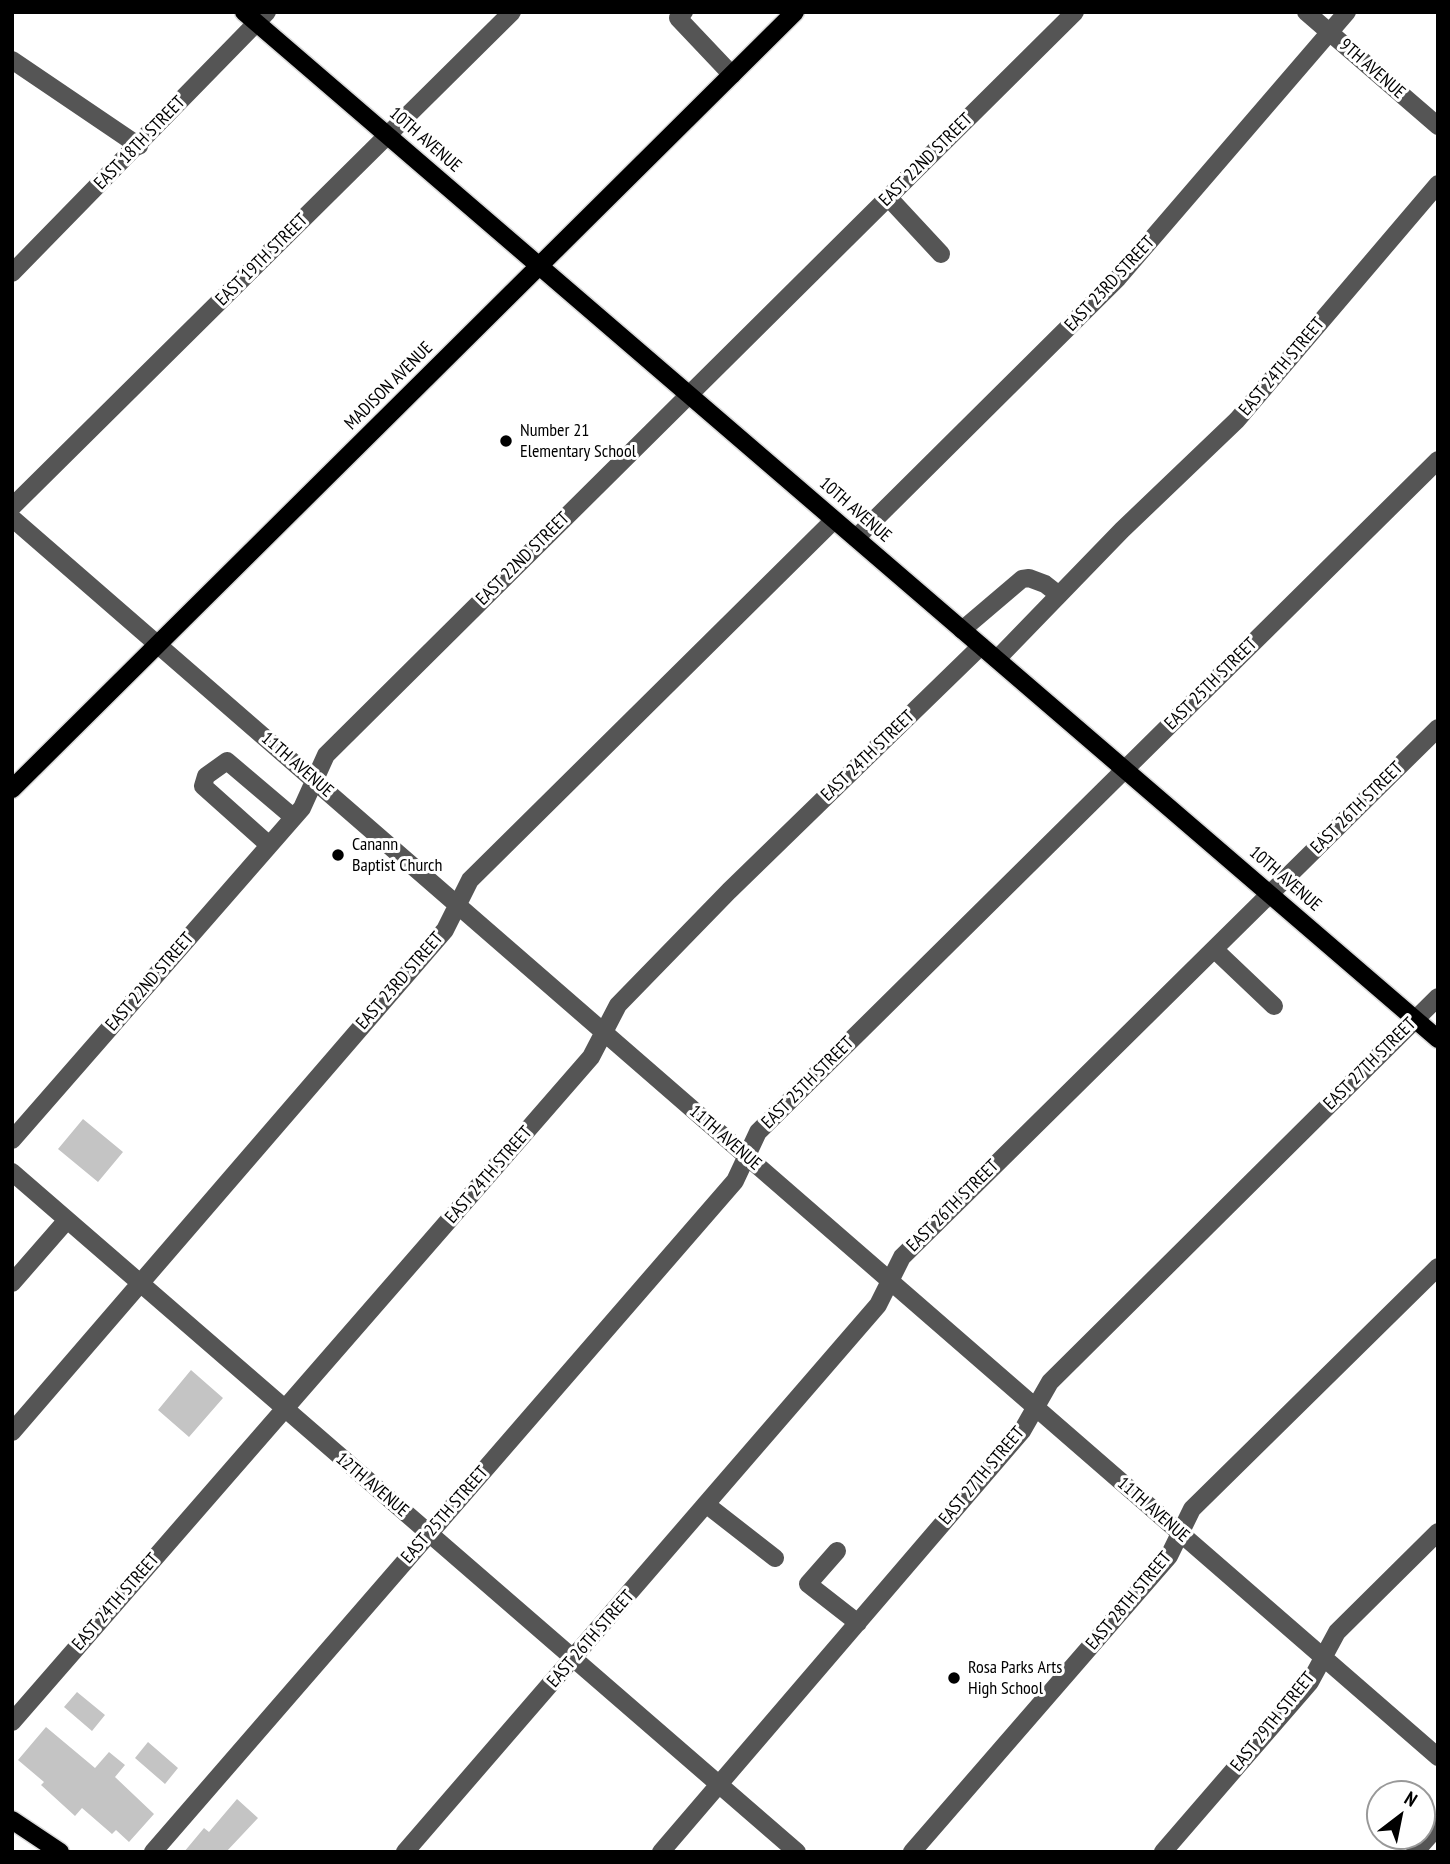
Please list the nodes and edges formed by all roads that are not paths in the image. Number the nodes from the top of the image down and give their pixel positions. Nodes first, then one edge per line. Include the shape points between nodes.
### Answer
1 (512, 12) edge
2 (795, 12) edge
3 (1076, 12) edge
4 (1306, 12) edge
5 (1347, 12) edge
6 (681, 15) edge
7 (256, 16) edge
8 (1329, 32) junction
9 (12, 60) edge
10 (732, 75) junction
11 (1438, 125) edge
12 (387, 136) junction
13 (138, 146) junction
14 (1438, 184) edge
15 (888, 197) junction
16 (941, 254) dead end
17 (539, 266) junction
18 (12, 273) edge
19 (689, 395) junction
20 (1438, 460) edge
21 (12, 507) edge
22 (12, 517) edge
23 (834, 520) junction
24 (856, 538) junction
25 (1059, 595) junction
26 (962, 629) junction
27 (158, 644) junction
28 (981, 646) junction
29 (997, 659) junction
30 (1438, 728) edge
31 (1125, 769) junction
32 (315, 781) junction
33 (12, 789) edge
34 (293, 817) junction
35 (269, 845) junction
36 (1270, 894) junction
37 (458, 905) junction
38 (1214, 949) junction
39 (1438, 997) edge
40 (1274, 1006) dead end
41 (1415, 1020) junction
42 (604, 1032) junction
43 (1438, 1039) edge
44 (12, 1140) edge
45 (747, 1157) junction
46 (12, 1172) edge
47 (67, 1220) junction
48 (1438, 1267) edge
49 (890, 1282) junction
50 (12, 1283) edge
51 (139, 1283) junction
52 (1035, 1408) junction
53 (284, 1410) junction
54 (12, 1432) edge
55 (707, 1505) junction
56 (1438, 1532) edge
57 (1180, 1533) junction
58 (429, 1534) junction
59 (836, 1551) dead end
60 (775, 1559) dead end
61 (858, 1623) junction
62 (1323, 1657) junction
63 (574, 1659) junction
64 (12, 1722) edge
65 (1438, 1758) edge
66 (720, 1784) junction
67 (12, 1821) edge
68 (1438, 1826) edge
69 (60, 1852) edge
70 (153, 1852) edge
71 (405, 1852) edge
72 (661, 1852) edge
73 (797, 1852) edge
74 (912, 1852) edge
75 (1163, 1852) edge
76 (1415, 1852) edge

1 - 12 street, EAST 19TH STREET
2 - 10 main road, MADISON AVENUE
3 - 15 street, EAST 22ND STREET
4 - 8 street, 9TH AVENUE
5 - 8 street, EAST 23RD STREET
6 - 10 street
7 - 12 main road, 10TH AVENUE
7 - 13 street, EAST 18TH STREET
8 - 11 street, 9TH AVENUE
8 - 24 street, EAST 23RD STREET via 1118,278
9 - 13 street
10 - 17 main road, MADISON AVENUE
12 - 17 main road, 10TH AVENUE
12 - 21 street, EAST 19TH STREET
13 - 18 street, EAST 18TH STREET
14 - 25 street, EAST 24TH STREET via 1237,420
15 - 16 street
15 - 19 street, EAST 22ND STREET
17 - 19 main road, 10TH AVENUE
17 - 27 main road, MADISON AVENUE
19 - 23 main road, 10TH AVENUE
19 - 32 street, EAST 22ND STREET via 326,755
20 - 31 street, EAST 25TH STREET
22 - 27 street, 11TH AVENUE
23 - 24 main road, 10TH AVENUE
23 - 37 street, EAST 23RD STREET via 470,880
24 - 26 main road, 10TH AVENUE
25 - 26 street via 1045,584 1022,579
25 - 29 street, EAST 24TH STREET
26 - 28 main road, 10TH AVENUE
27 - 32 street, 11TH AVENUE
27 - 33 main road, MADISON AVENUE
28 - 29 main road, 10TH AVENUE
28 - 42 street, EAST 24TH STREET via 710,910 618,1005
29 - 31 main road, 10TH AVENUE
30 - 36 street, EAST 26TH STREET
31 - 36 main road, 10TH AVENUE
31 - 45 street, EAST 25TH STREET via 758,1132
32 - 34 street, EAST 22ND STREET
32 - 37 street, 11TH AVENUE
34 - 35 street, EAST 22ND STREET
34 - 35 street via 227,761 206,776 203,786
35 - 44 street, EAST 22ND STREET
36 - 38 street, EAST 26TH STREET
36 - 41 main road, 10TH AVENUE
37 - 42 street, 11TH AVENUE
37 - 51 street, EAST 23RD STREET via 445,930
38 - 40 street
38 - 49 street, EAST 26TH STREET via 902,1257
39 - 41 street, EAST 27TH STREET
41 - 43 main road, 10TH AVENUE
41 - 52 street, EAST 27TH STREET via 1050,1382
42 - 45 street, 11TH AVENUE
42 - 53 street, EAST 24TH STREET via 591,1057
45 - 49 street, 11TH AVENUE
45 - 58 street, EAST 25TH STREET via 735,1181
46 - 47 street, 12TH AVENUE
47 - 50 street
47 - 51 street, 12TH AVENUE
48 - 57 street, EAST 28TH STREET via 1192,1509
49 - 52 street, 11TH AVENUE
49 - 55 street, EAST 26TH STREET via 878,1305
51 - 53 street, 12TH AVENUE
51 - 54 street, EAST 23RD STREET
52 - 57 street, 11TH AVENUE
52 - 61 street, EAST 27TH STREET via 1022,1431
53 - 58 street, 12TH AVENUE
53 - 64 street, EAST 24TH STREET
55 - 60 street
55 - 63 street, EAST 26TH STREET
56 - 62 street, EAST 29TH STREET via 1337,1632
57 - 62 street, 11TH AVENUE
57 - 74 street, EAST 28TH STREET via 1169,1556
58 - 63 street, 12TH AVENUE
58 - 70 street, EAST 25TH STREET
59 - 61 street via 808,1584
61 - 66 street, EAST 27TH STREET
62 - 65 street, 11TH AVENUE
62 - 75 street, EAST 29TH STREET via 1310,1682
63 - 66 street, 12TH AVENUE
63 - 71 street, EAST 26TH STREET
66 - 72 street, EAST 27TH STREET
66 - 73 street, 12TH AVENUE
67 - 69 main road
68 - 76 street

